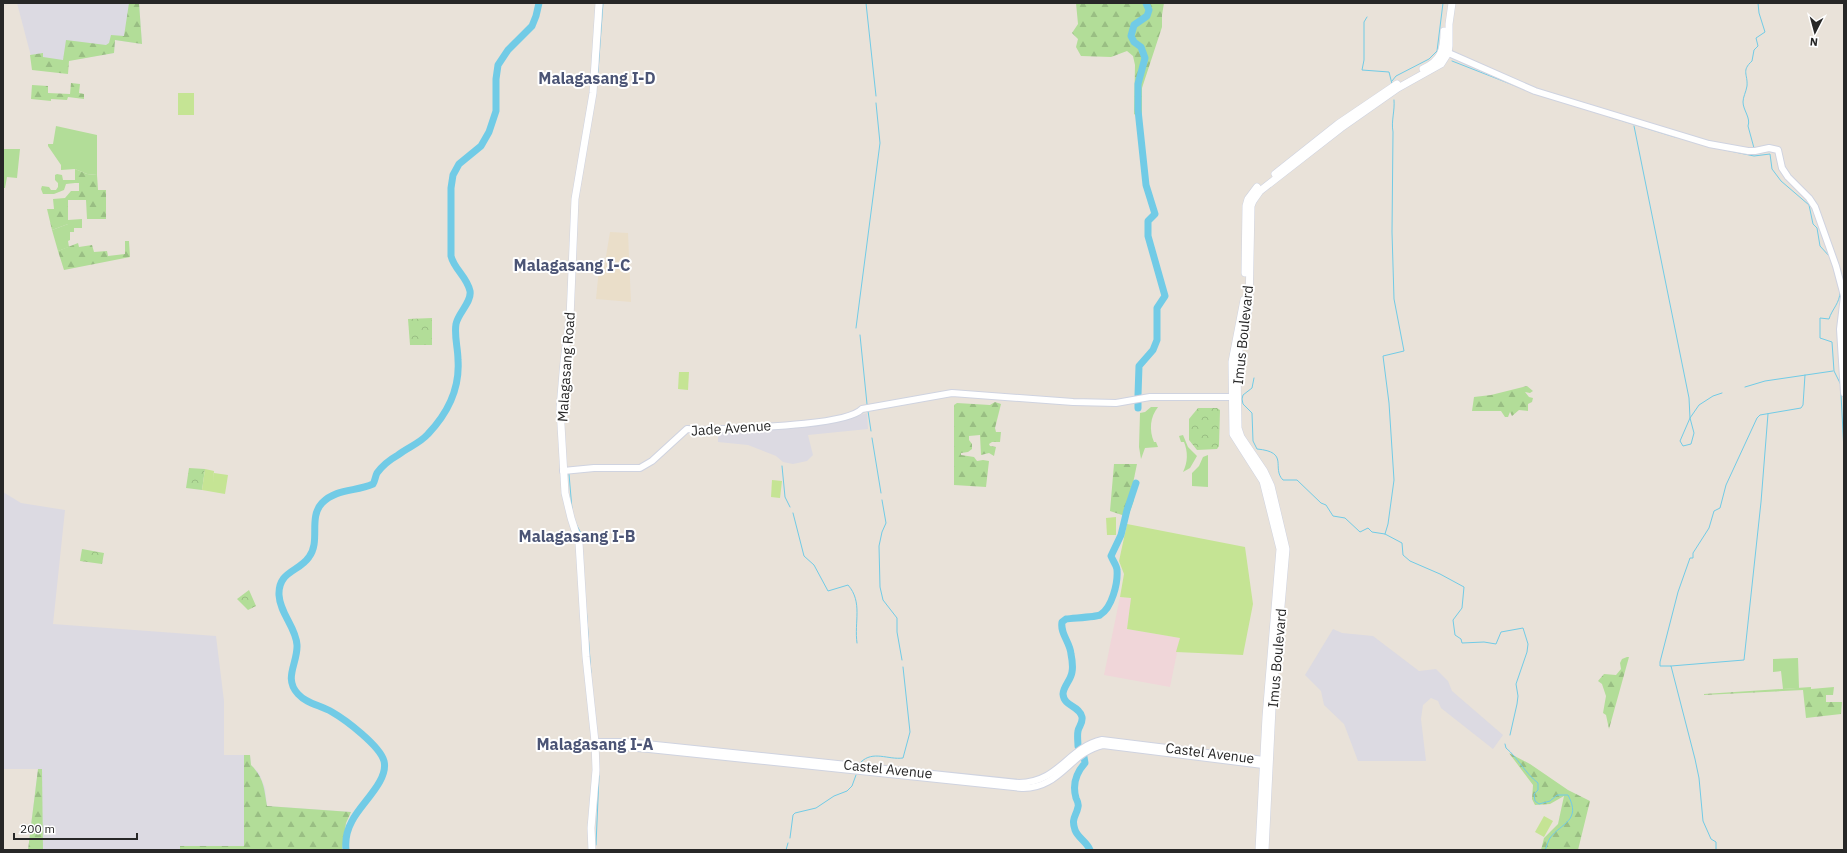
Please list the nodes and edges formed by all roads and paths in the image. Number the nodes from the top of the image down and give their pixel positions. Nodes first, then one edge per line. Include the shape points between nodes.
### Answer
1 (599, 3) edge
2 (1447, 3) edge
3 (1452, 3) edge
4 (1445, 52) junction
5 (1844, 296) edge
6 (1842, 337) edge
7 (1844, 393) edge
8 (1232, 397) junction
9 (563, 471) junction
10 (595, 744) junction
11 (1265, 763) junction
12 (592, 850) edge
13 (1259, 850) edge
14 (1264, 850) edge

1 - 9 main road, Malagasang Road via 593,93 574,205 570,318 560,408
2 - 4 main road
3 - 4 main road
4 - 5 street via 1535,92 1708,144 1748,151 1769,148 1778,150 1784,171 1814,207 1836,266
4 - 8 main road, Imus Boulevard via 1434,63 1396,84 1338,124 1256,188 1248,199 1244,303 1234,349
4 - 11 main road, Imus Boulevard via 1445,59 1437,67 1398,88 1341,128 1260,191 1252,201 1248,308 1240,341 1237,372 1238,428 1271,486 1286,549
5 - 6 street via 1840,316
6 - 7 street
8 - 9 street, Jade Avenue via 1150,397 1116,403 952,393 862,408 856,414 825,422 687,429 652,461 640,468
8 - 11 main road, Imus Boulevard via 1233,434 1263,481 1280,548
9 - 10 main road, Malagasang Road via 571,518 579,543 586,657
10 - 11 street, Castel Avenue via 627,742 1019,783 1042,780 1081,749 1102,740
10 - 12 main road, Malagasang Road
11 - 13 main road, Imus Boulevard
11 - 14 main road, Imus Boulevard

